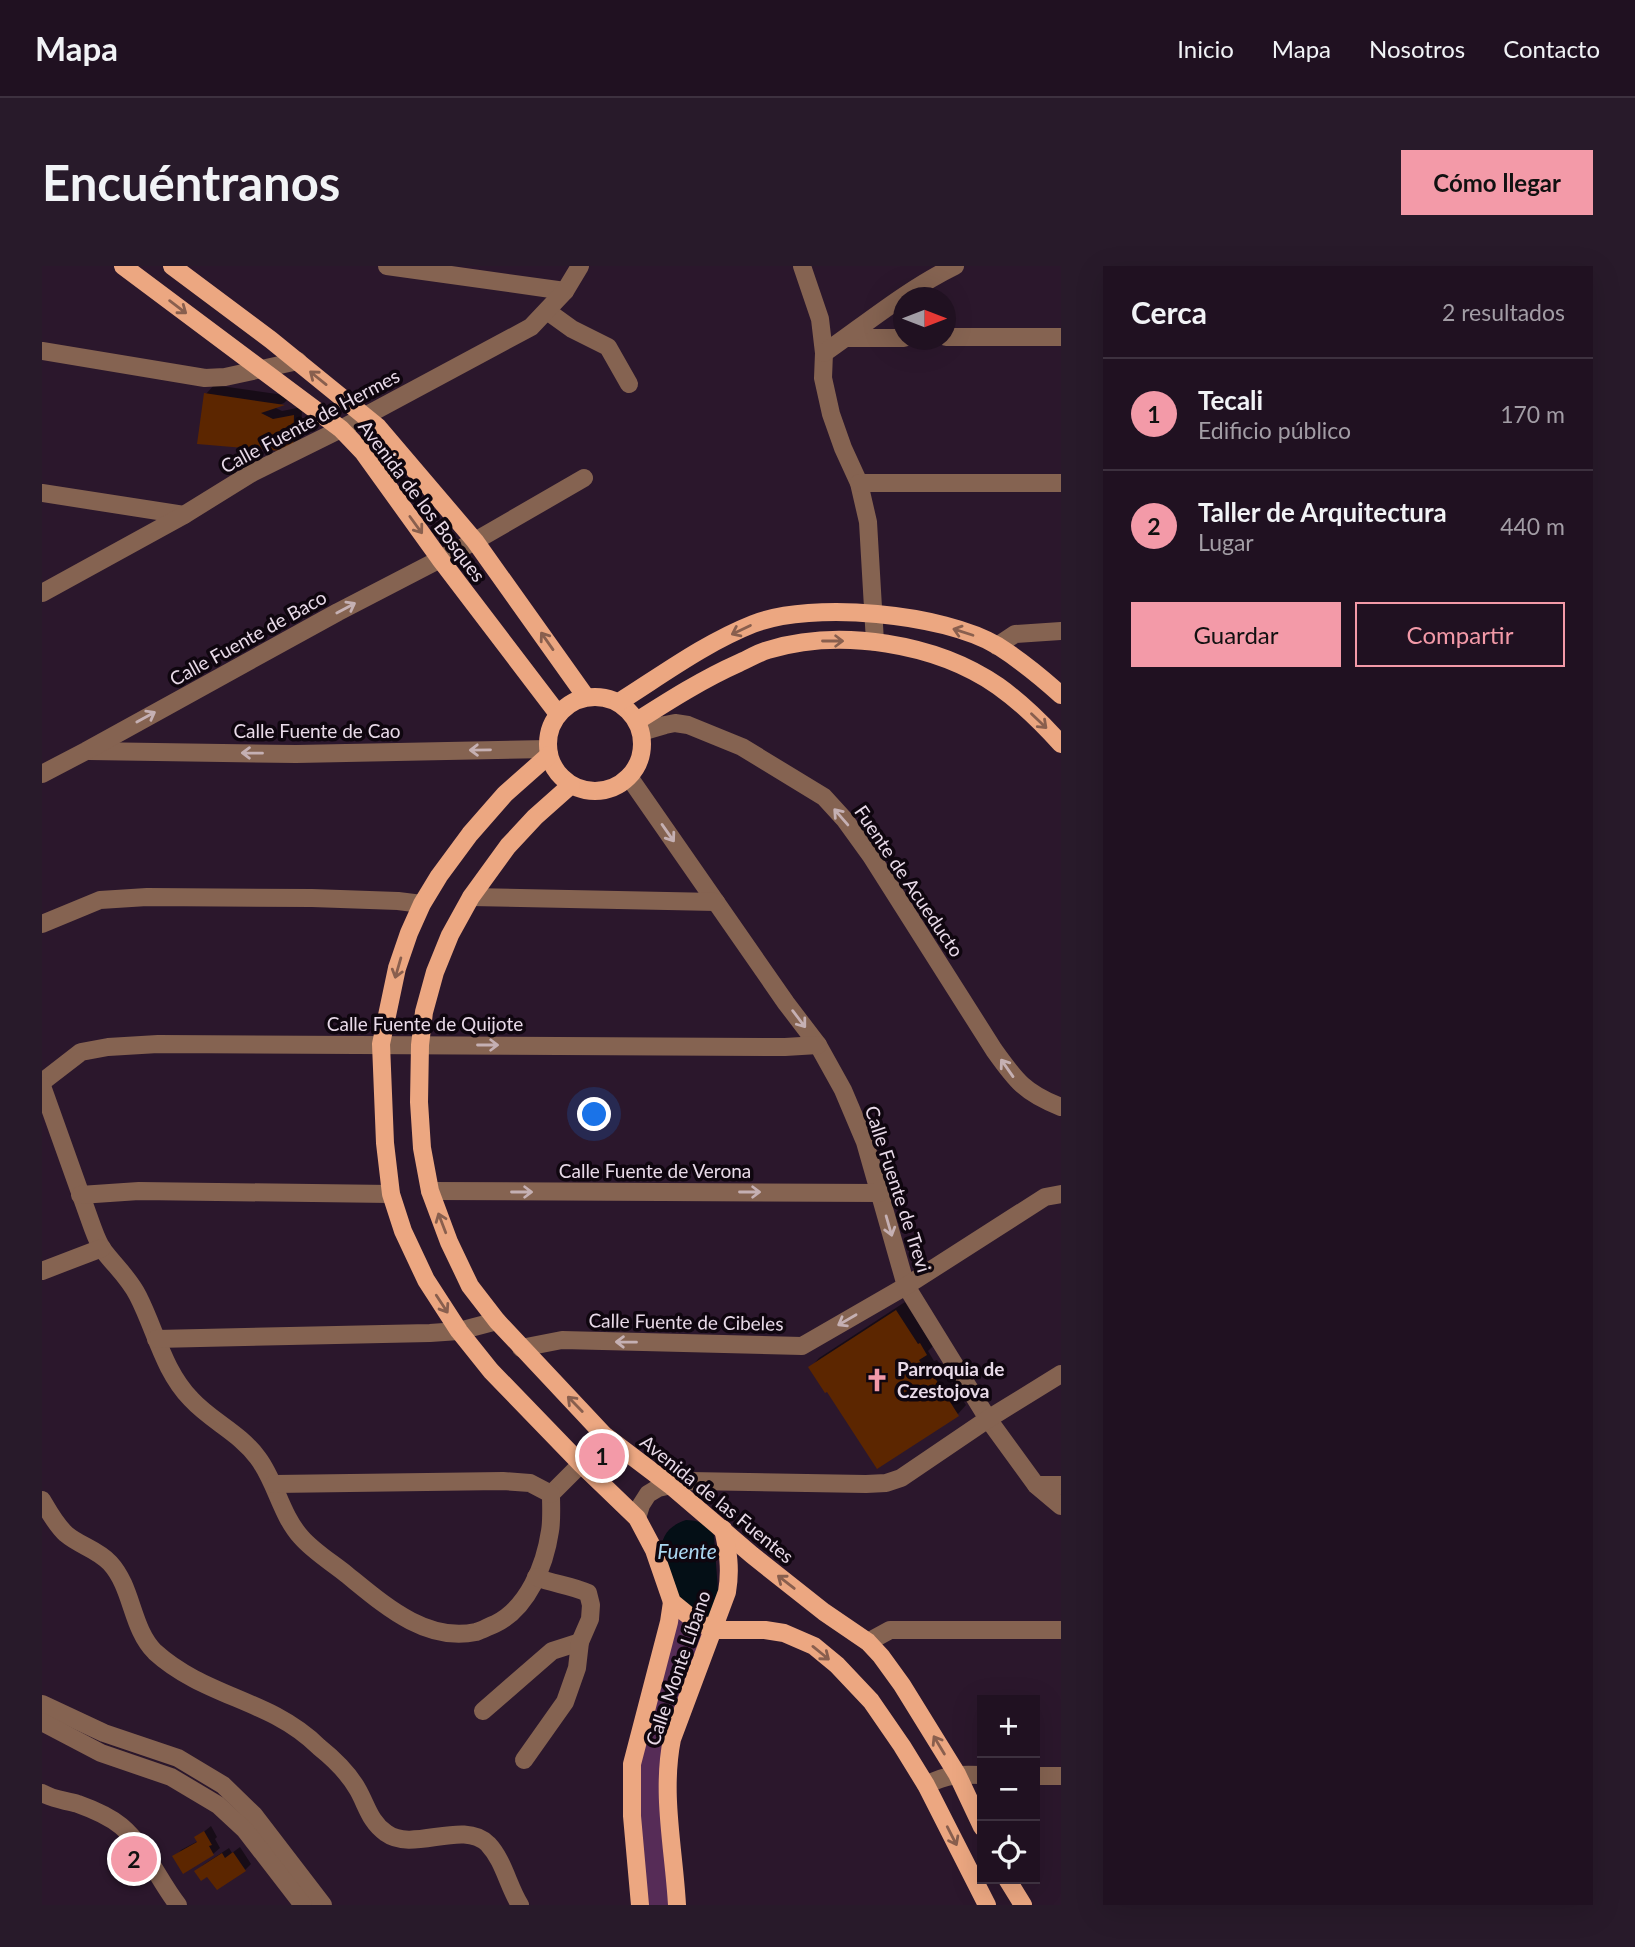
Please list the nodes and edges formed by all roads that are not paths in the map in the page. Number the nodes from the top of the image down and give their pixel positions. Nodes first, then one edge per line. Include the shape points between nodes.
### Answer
1 (123, 266) edge
2 (172, 266) edge
3 (387, 266) edge
4 (580, 266) edge
5 (802, 266) edge
6 (955, 266) edge
7 (565, 291) junction
8 (547, 311) junction
9 (956, 337) edge
10 (1061, 337) edge
11 (846, 338) junction
12 (893, 338) edge
13 (42, 351) edge
14 (824, 353) junction
15 (298, 361) junction
16 (260, 370) junction
17 (629, 384) dead end
18 (365, 415) junction
19 (341, 429) junction
20 (584, 478) dead end
21 (859, 483) junction
22 (1061, 483) edge
23 (42, 494) edge
24 (184, 515) junction
25 (475, 541) junction
26 (440, 559) junction
27 (42, 593) edge
28 (873, 614) junction
29 (1061, 631) edge
30 (875, 642) junction
31 (997, 646) junction
32 (1061, 695) edge
33 (586, 697) junction
34 (619, 702) junction
35 (558, 714) junction
36 (639, 727) junction
37 (1061, 744) edge
38 (86, 751) junction
39 (548, 752) junction
40 (42, 774) edge
41 (629, 777) junction
42 (571, 785) junction
43 (471, 897) junction
44 (716, 902) junction
45 (422, 904) junction
46 (42, 924) edge
47 (381, 1044) junction
48 (420, 1045) junction
49 (818, 1045) junction
50 (42, 1084) edge
51 (1061, 1107) edge
52 (430, 1191) junction
53 (880, 1193) junction
54 (391, 1194) junction
55 (1061, 1194) edge
56 (80, 1195) junction
57 (102, 1248) junction
58 (42, 1271) edge
59 (906, 1286) junction
60 (497, 1321) junction
61 (459, 1331) junction
62 (156, 1339) junction
63 (521, 1348) junction
64 (1061, 1374) edge
65 (988, 1419) junction
66 (581, 1464) junction
67 (274, 1484) junction
68 (670, 1485) junction
69 (1036, 1485) junction
70 (1061, 1485) edge
71 (551, 1494) junction
72 (42, 1500) edge
73 (1061, 1506) edge
74 (637, 1518) junction
75 (723, 1529) junction
76 (536, 1577) junction
77 (672, 1602) junction
78 (714, 1630) junction
79 (1061, 1630) edge
80 (580, 1642) junction
81 (868, 1642) junction
82 (42, 1704) edge
83 (483, 1711) dead end
84 (42, 1722) edge
85 (524, 1759) dead end
86 (957, 1774) junction
87 (977, 1775) edge
88 (1040, 1776) edge
89 (1061, 1776) edge
90 (926, 1785) junction
91 (42, 1793) edge
92 (979, 1821) edge
93 (1010, 1884) edge
94 (178, 1905) edge
95 (303, 1905) edge
96 (323, 1905) edge
97 (520, 1905) edge
98 (640, 1905) edge
99 (677, 1905) edge
100 (988, 1905) edge
101 (1023, 1905) edge

1 -> 16 main road, Avenida de los Bosques
2 - 15 main road, Avenida de los Bosques
3 - 7 street
4 - 7 street, Calle Fuente de Hermes
5 - 14 street via 820,319
6 - 11 street
7 - 8 street, Calle Fuente de Hermes
8 - 17 street via 608,348
8 - 18 street, Calle Fuente de Hermes via 531,327
9 - 10 street
11 - 12 street
11 - 14 street
13 - 16 street via 205,378
14 - 21 street via 823,378 831,414
15 - 16 street
18 -> 15 main road, Avenida de los Bosques
16 - 19 main road, Avenida de los Bosques
18 - 19 street, Calle Fuente de Hermes
18 - 25 main road, Avenida de los Bosques
19 - 24 street, Calle Fuente de Hermes via 252,473
19 -> 26 main road, Avenida de los Bosques via 363,452
20 - 25 street, Calle Fuente de Baco
21 - 22 street
21 - 28 street via 868,522
23 - 24 street
24 - 27 street, Calle Fuente de Hermes
25 - 26 street, Calle Fuente de Baco
33 -> 25 main road, Avenida de los Bosques
26 - 35 main road, Avenida de los Bosques
38 -> 26 street, Calle Fuente de Baco
28 - 30 street
31 -> 28 main road via 939,624
28 -> 34 main road via 795,614 754,624
29 - 31 street via 1015,634
36 -> 30 main road via 709,677 766,650 827,641
30 -> 37 main road via 938,656 969,669 1016,701
31 - 32 main road
33 - 34 main road via 603,696
33 - 35 main road
34 - 36 main road
35 - 39 main road via 548,736
36 - 41 main road via 641,756
51 -> 36 street, Fuente de Acueducto via 1039,1098 1015,1079 871,856 824,797 743,747 688,725
39 -> 38 street, Calle Fuente de Cao
38 - 40 street, Calle Fuente de Baco
39 - 42 main road via 554,767
39 - 45 main road via 496,804
41 - 42 main road via 608,790
41 -> 44 street, Calle Fuente de Trevi
42 - 43 main road, Avenida de las Fuentes via 508,846
43 - 44 street
43 - 48 main road, Avenida de las Fuentes via 435,972
44 -> 49 street, Calle Fuente de Trevi
45 - 46 street via 147,897 100,900
45 -> 47 main road via 397,968
47 - 48 street, Calle Fuente de Quijote
47 - 50 street, Calle Fuente de Quijote via 108,1047 81,1052
47 - 54 main road
48 -> 49 street, Calle Fuente de Quijote
48 - 52 main road, Avenida de las Fuentes via 422,1147
49 - 53 street, Calle Fuente de Trevi via 865,1142
50 - 56 street
52 -> 53 street, Calle Fuente de Verona
60 -> 52 main road, Avenida de las Fuentes via 470,1286
53 -> 59 street, Calle Fuente de Trevi
54 - 56 street via 139,1191
54 -> 61 main road via 426,1280
55 - 59 street, Calle Fuente de Cibeles via 1045,1197
56 - 57 street
57 - 58 street
57 - 62 street via 128,1279
59 -> 63 street, Calle Fuente de Cibeles via 802,1346 562,1340
59 - 65 street, Calle Fuente de Trevi
60 - 61 street
60 - 63 main road, Avenida de las Fuentes
61 - 62 street
61 - 66 main road
62 - 67 street via 173,1377 190,1398 245,1444
68 -> 63 main road, Avenida de las Fuentes via 604,1435
64 - 65 street
65 - 68 street via 901,1478 886,1483 702,1480
65 - 69 street, Calle Fuente de Trevi
66 - 71 street
66 - 74 main road
67 - 71 street via 503,1480 530,1483
67 - 76 street via 301,1537 378,1600 432,1630 478,1632 502,1620 523,1601
68 - 74 street via 648,1494
68 - 75 main road, Avenida de las Fuentes
69 - 70 street
69 - 73 street, Calle Fuente de Trevi
71 - 76 street via 551,1530
72 - 97 street via 67,1535 102,1555 116,1569 139,1628 154,1651 191,1678 278,1717 312,1740 339,1764 377,1827 390,1836 406,1840 468,1835 486,1842
74 - 77 main road
75 - 78 main road, Calle Monte Líbano via 730,1576
81 -> 75 main road, Avenida de las Fuentes
76 - 80 street via 588,1593 590,1619
77 - 78 main road
77 - 98 main road, Calle Monte Líbano via 632,1765
78 -> 90 main road via 784,1633 814,1646 871,1701
78 - 99 main road, Calle Monte Líbano via 667,1763
79 - 81 street via 890,1630
80 - 83 street via 552,1651
80 - 85 street via 578,1668 565,1702
86 -> 81 main road, Avenida de las Fuentes via 902,1685
82 - 96 street via 103,1733 178,1759 223,1785 254,1815
84 - 95 street via 101,1753 171,1777 218,1805 244,1830
86 - 87 street
86 - 90 street
86 - 92 main road, Avenida de las Fuentes
88 - 89 street
90 -> 100 main road
91 - 94 street via 121,1825
93 - 101 main road

